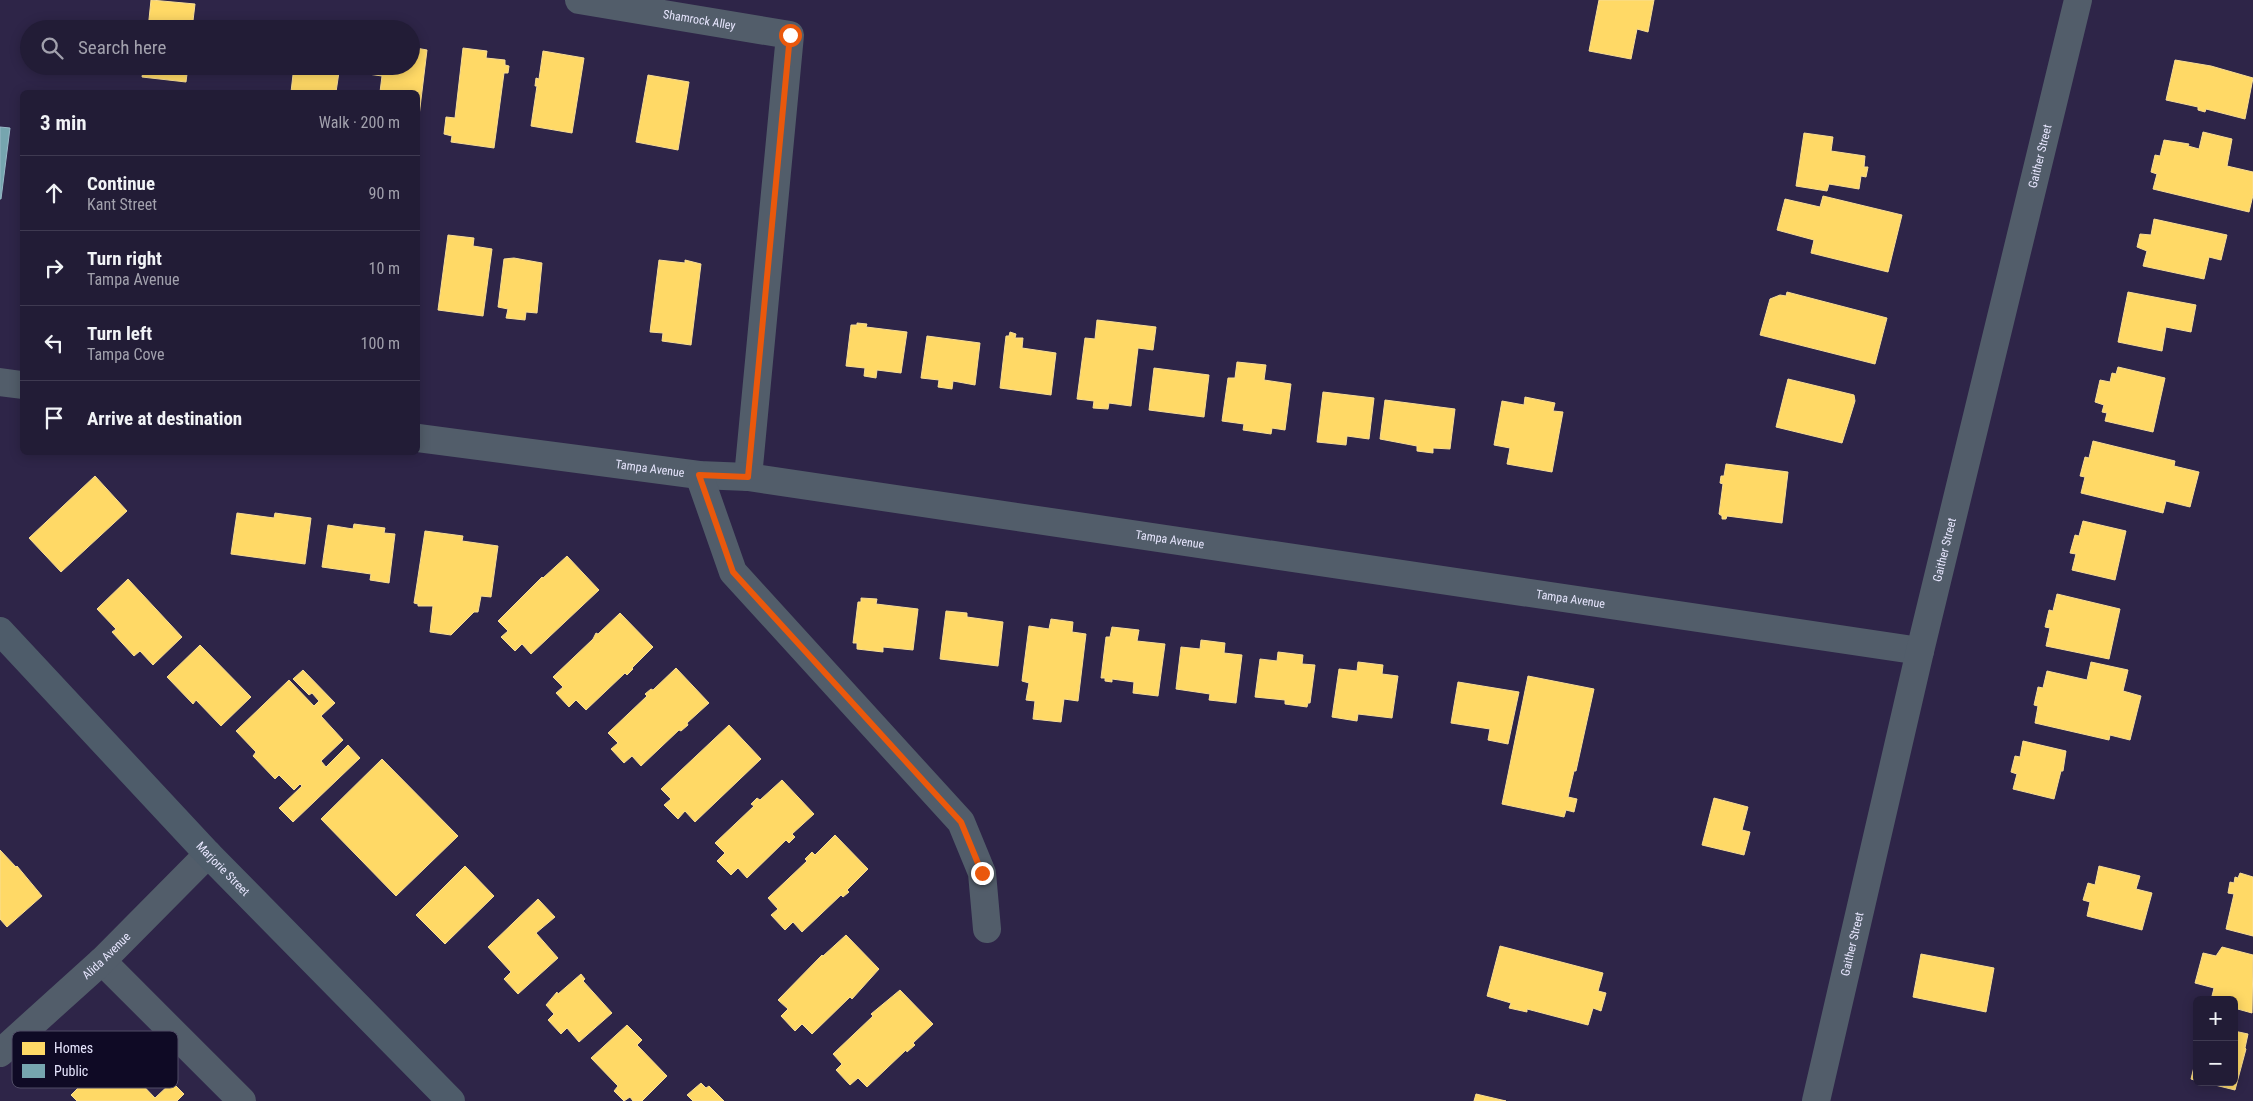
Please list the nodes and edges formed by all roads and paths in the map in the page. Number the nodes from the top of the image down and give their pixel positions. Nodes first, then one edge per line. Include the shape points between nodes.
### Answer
1 (579, 0) edge
2 (2078, 0) edge
3 (0, 382) edge
4 (20, 385) edge
5 (420, 438) edge
6 (699, 475) junction
7 (748, 477) junction
8 (0, 631) edge
9 (1920, 651) junction
10 (208, 854) junction
11 (987, 929) dead end
12 (102, 961) junction
13 (24, 1031) edge
14 (172, 1031) edge
15 (178, 1037) edge
16 (12, 1042) edge
17 (0, 1053) edge
18 (242, 1101) edge
19 (451, 1101) edge
20 (1816, 1101) edge

1 - 7 street, Shamrock Alley via 790,35
2 - 9 street, Gaither Street
3 - 4 street
5 - 6 street, Tampa Avenue
6 - 7 street, Tampa Avenue
6 - 11 street via 733,572 961,822 982,873
7 - 9 street, Tampa Avenue
8 - 10 street, Marjorie Street
9 - 20 street, Gaither Street
10 - 12 street, Alida Avenue
10 - 19 street, Marjorie Street
12 - 13 street, Alida Avenue
12 - 14 street
15 - 18 street
16 - 17 street, Alida Avenue

